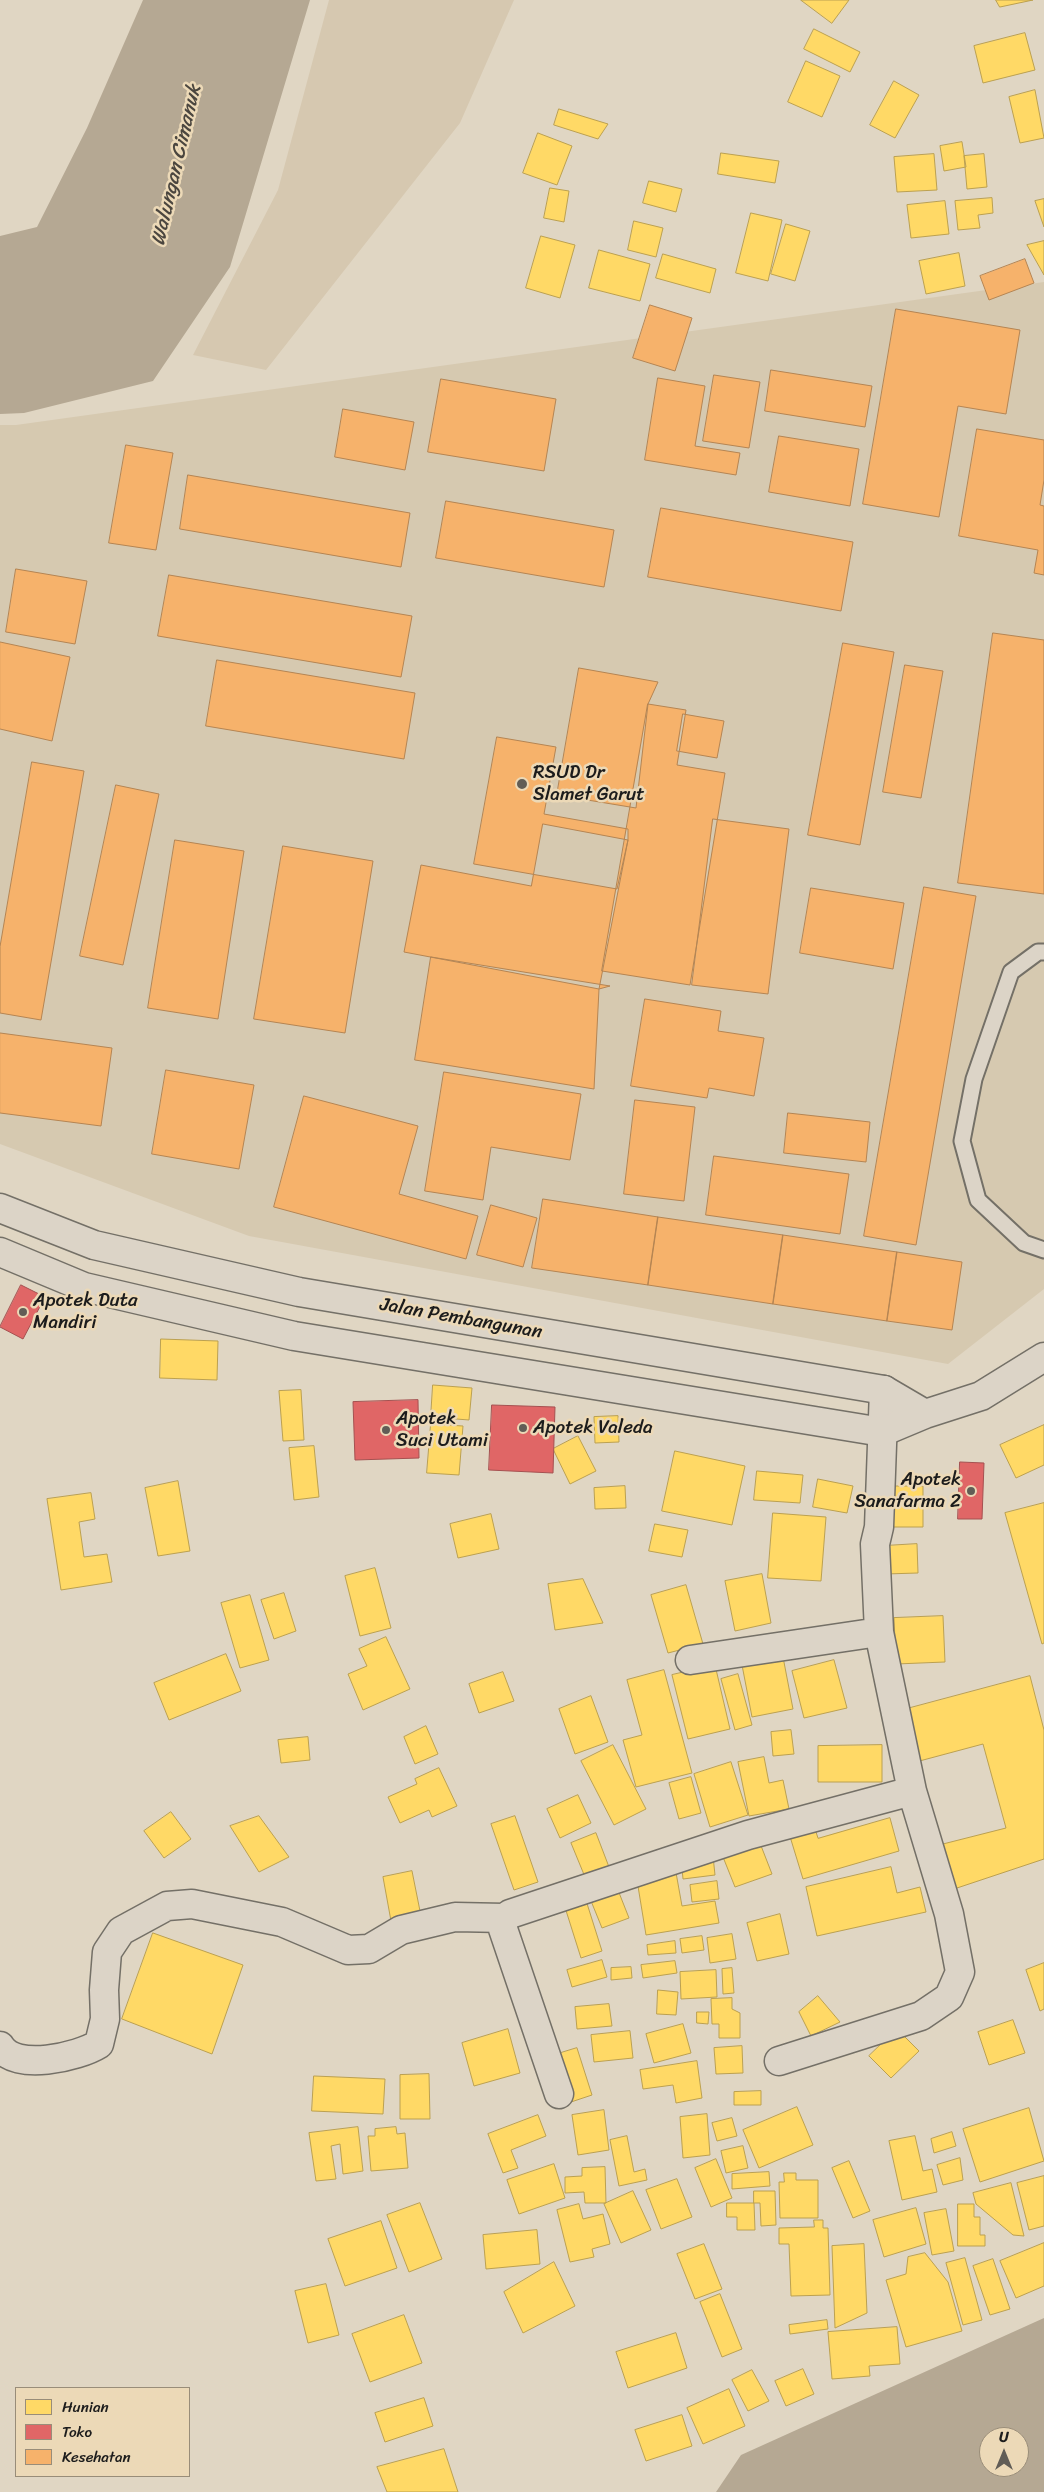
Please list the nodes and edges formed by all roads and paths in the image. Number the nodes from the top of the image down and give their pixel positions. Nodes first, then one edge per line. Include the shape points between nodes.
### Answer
1 (1044, 952) edge
2 (0, 1208) edge
3 (1044, 1250) edge
4 (0, 1252) edge
5 (1044, 1357) edge
6 (884, 1390) junction
7 (925, 1414) junction
8 (882, 1432) junction
9 (879, 1632) junction
10 (690, 1660) dead end
11 (912, 1791) junction
12 (505, 1918) junction
13 (0, 2046) edge
14 (779, 2061) dead end
15 (558, 2094) dead end

1 - 3 lane via 1038,952 1011,972 974,1079 962,1142 978,1200 1024,1243
2 - 6 street, Jalan Pembangunan via 94,1244 299,1292
4 - 8 street via 84,1287 294,1336
5 - 7 street via 982,1396
6 - 7 street, Jalan Pembangunan
6 - 8 street
7 - 8 street
8 - 9 street via 876,1544
9 - 10 street
9 - 11 street
11 - 12 street via 748,1835
11 - 14 street via 950,1914 960,1972 950,1997 921,2016
12 - 13 street via 455,1917 401,1930 369,1949 348,1950 282,1922 192,1904 167,1906 120,1931 107,1952 106,2019 99,2044 86,2052 33,2061 13,2058
12 - 15 street via 502,1926

